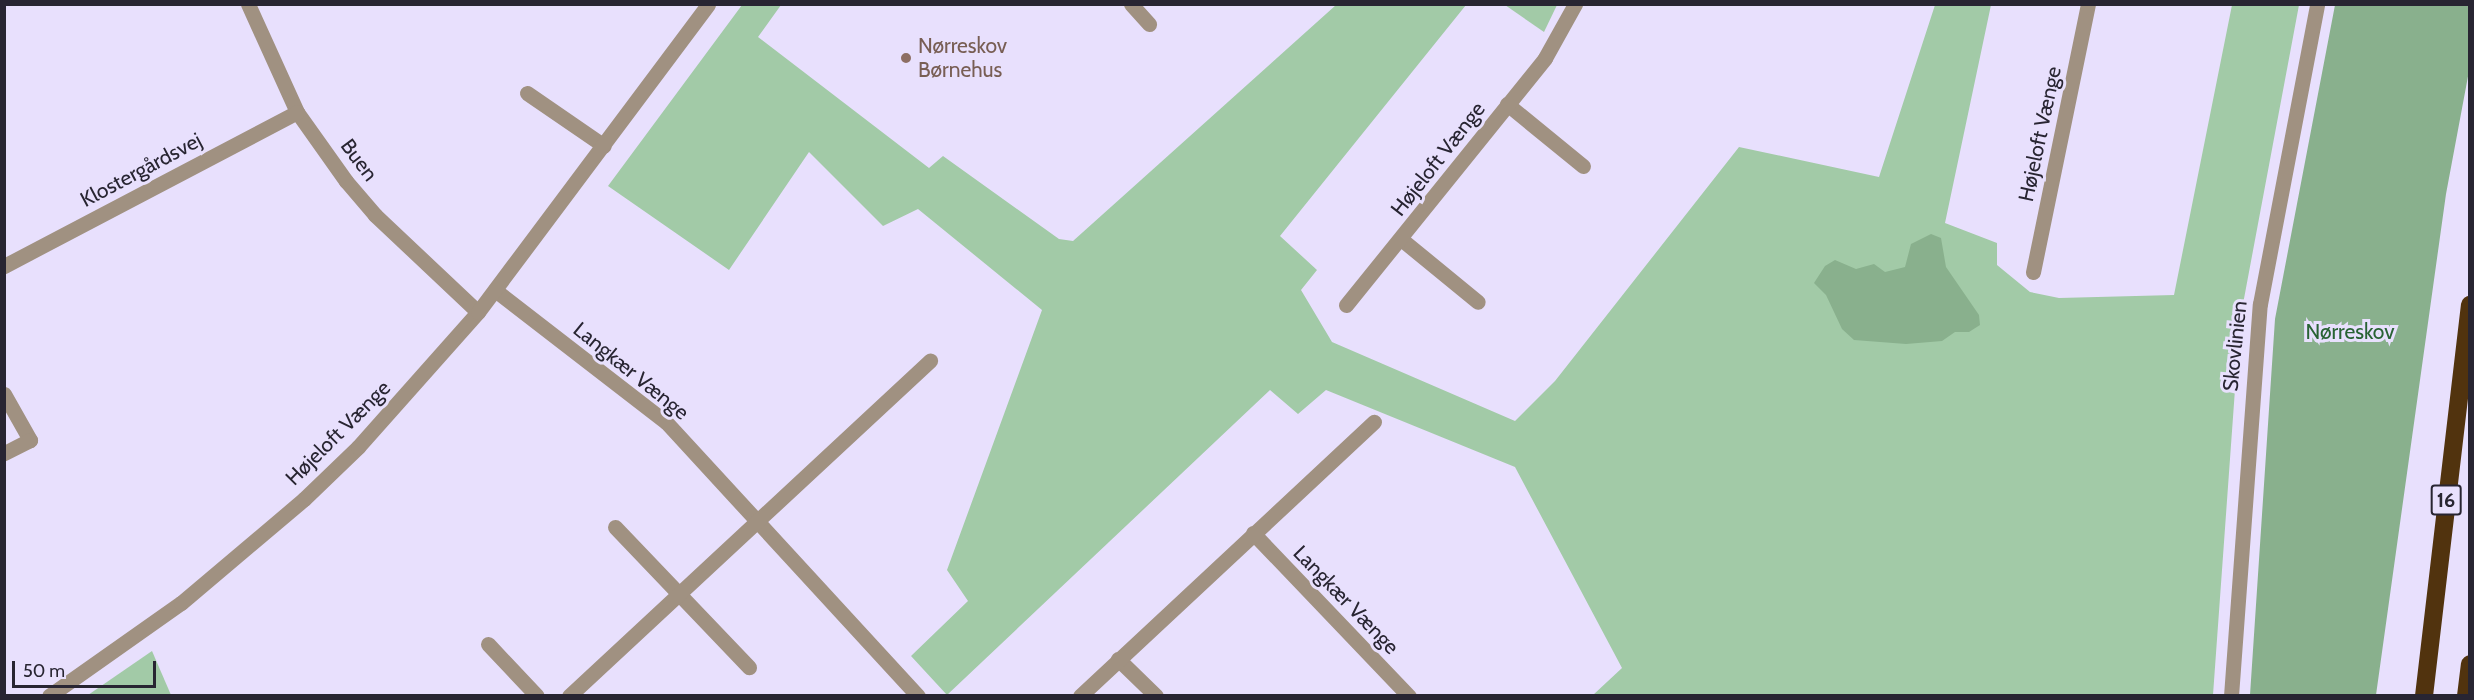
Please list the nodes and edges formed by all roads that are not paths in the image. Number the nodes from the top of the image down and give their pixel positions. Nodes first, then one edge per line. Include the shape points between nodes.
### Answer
1 (248, 4) edge
2 (708, 4) edge
3 (1131, 4) edge
4 (1575, 4) edge
5 (2088, 4) edge
6 (2317, 4) edge
7 (1149, 24) dead end
8 (527, 93) dead end
9 (1507, 104) junction
10 (297, 112) junction
11 (604, 146) junction
12 (1583, 166) dead end
13 (1401, 239) junction
14 (4, 266) edge
15 (2033, 272) dead end
16 (495, 290) junction
17 (1478, 302) dead end
18 (1347, 305) dead end
19 (2469, 305) edge
20 (478, 312) junction
21 (930, 360) dead end
22 (4, 394) edge
23 (1374, 422) dead end
24 (4, 453) edge
25 (756, 522) junction
26 (615, 527) dead end
27 (1253, 533) junction
28 (679, 593) junction
29 (488, 644) dead end
30 (1118, 659) junction
31 (2469, 664) edge
32 (749, 667) dead end
33 (49, 696) edge
34 (537, 696) edge
35 (569, 696) edge
36 (918, 696) edge
37 (1080, 696) edge
38 (1156, 696) edge
39 (1409, 696) edge
40 (2231, 696) edge
41 (2424, 696) edge
42 (2466, 696) edge

1 - 10 street, Buen
2 - 11 street, Højeloft Vænge
3 - 7 street
4 - 9 street, Højeloft Vænge via 1545,58
5 - 15 street, Højeloft Vænge
6 - 40 street, Skovlinien via 2260,304
8 - 11 street
9 - 12 street, Højeloft Vænge
9 - 13 street, Højeloft Vænge
10 - 14 street, Klostergårdsvej
10 - 20 street, Buen via 375,215
11 - 16 street, Højeloft Vænge
13 - 17 street, Højeloft Vænge
13 - 18 street, Højeloft Vænge
16 - 20 street, Højeloft Vænge
16 - 25 street, Langkær Vænge via 666,422
19 - 41 highway, 16
20 - 33 street, Højeloft Vænge via 396,406 304,499 181,603
21 - 25 street
22 - 24 street via 30,440
23 - 27 street
25 - 28 street
25 - 36 street, Langkær Vænge
26 - 28 street
27 - 30 street
27 - 39 street, Langkær Vænge
28 - 32 street
28 - 35 street
29 - 34 street
30 - 37 street
30 - 38 street
31 - 42 highway

